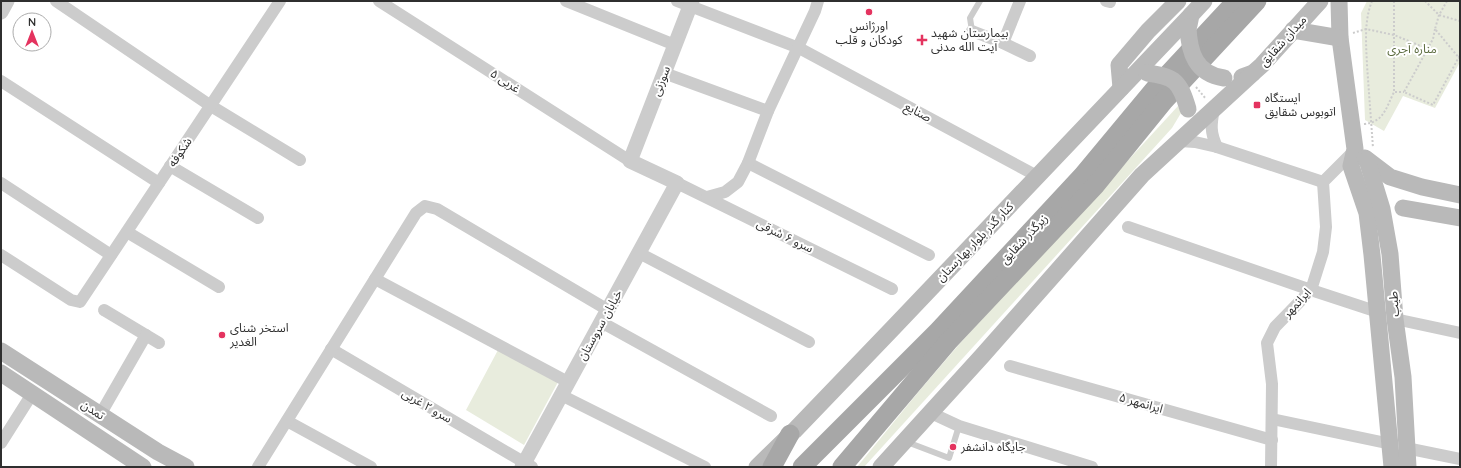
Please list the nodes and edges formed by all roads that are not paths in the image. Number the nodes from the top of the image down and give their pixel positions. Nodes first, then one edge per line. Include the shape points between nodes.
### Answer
1 (7, 1) edge
2 (56, 1) edge
3 (280, 1) edge
4 (379, 1) edge
5 (566, 1) edge
6 (818, 1) edge
7 (980, 1) edge
8 (1020, 1) edge
9 (1178, 1) edge
10 (1236, 1) edge
11 (1257, 1) edge
12 (1320, 1) edge
13 (1339, 1) edge
14 (687, 3) edge
15 (1195, 11) edge
16 (1, 12) edge
17 (1294, 30) junction
18 (972, 31) joint
19 (1340, 38) junction
20 (1003, 43) junction
21 (675, 45) junction
22 (799, 48) junction
23 (1030, 56) dead end
24 (664, 73) junction
25 (1253, 73) junction
26 (1, 81) edge
27 (1121, 88) junction
28 (211, 106) junction
29 (1214, 108) junction
30 (768, 111) junction
31 (1175, 145) junction
32 (1217, 147) junction
33 (1365, 152) junction
34 (300, 160) dead end
35 (630, 161) junction
36 (748, 163) junction
37 (170, 166) junction
38 (1037, 176) junction
39 (1, 182) edge
40 (1322, 182) junction
41 (159, 183) junction
42 (677, 183) junction
43 (1422, 187) junction
44 (1460, 195) edge
45 (707, 197) junction
46 (1403, 208) junction
47 (258, 218) dead end
48 (1460, 218) edge
49 (1128, 227) dead end
50 (1386, 228) junction
51 (127, 232) junction
52 (639, 253) junction
53 (1, 254) edge
54 (1390, 254) junction
55 (929, 255) dead end
56 (1372, 255) junction
57 (111, 256) junction
58 (375, 279) junction
59 (219, 286) dead end
60 (892, 289) dead end
61 (1311, 290) junction
62 (104, 310) dead end
63 (1378, 312) junction
64 (604, 316) junction
65 (1395, 319) junction
66 (1460, 333) edge
67 (146, 335) junction
68 (809, 342) dead end
69 (159, 343) dead end
70 (331, 350) junction
71 (1, 351) edge
72 (1010, 366) dead end
73 (1, 374) edge
74 (568, 382) junction
75 (32, 394) junction
76 (561, 396) junction
77 (931, 413) junction
78 (100, 415) junction
79 (771, 416) dead end
80 (1272, 419) junction
81 (287, 421) junction
82 (959, 426) junction
83 (790, 434) junction
84 (1272, 440) junction
85 (906, 442) junction
86 (1, 443) edge
87 (1399, 446) junction
88 (1460, 459) edge
89 (526, 466) edge
90 (143, 467) edge
91 (186, 467) edge
92 (258, 467) edge
93 (371, 467) edge
94 (705, 467) edge
95 (757, 467) edge
96 (772, 467) edge
97 (802, 467) edge
98 (842, 467) edge
99 (881, 467) edge
100 (1092, 467) edge
101 (1271, 467) edge
102 (1392, 467) edge
103 (1408, 467) edge

1 - 16 street
2 - 28 street
3 - 28 street, شکوفه
4 - 35 street, غربی ۵
5 - 21 street
6 - 22 street
7 - 18 lane via 970,18
8 - 20 street
9 - 27 main road via 1119,65
10 - 97 main road, زیرگذر شقایق via 1156,87 1082,176 943,326
11 - 98 main road, زیرگذر شقایق via 1164,100 1095,186 948,342
12 - 17 main road, میدان شقایق
13 - 19 main road, طیب
14 - 21 street, سوزنی
14 - 22 street, صنایع
15 - 25 main road, میدان شقایق, bridge via 1189,43 1197,62 1216,77 1240,78
15 - 27 main road, کنار گذر بلوار بهارستان
17 - 19 main road
17 - 25 main road, میدان شقایق
18 - 20 street
19 - 33 main road, طیب via 1352,125
20 - 23 street
21 - 24 street, سوزنی
22 - 30 street
22 - 38 street, صنایع
24 - 30 street
24 - 35 street, سوزنی
25 - 29 main road
26 - 41 street
27 - 31 main road, bridge via 1135,77 1147,73 1162,75 1174,81 1183,91 1188,109
27 - 38 main road, کنار گذر بلوار بهارستان
28 - 34 street
28 - 37 street, شکوفه
29 - 31 main road
29 - 32 street via 1211,126
30 - 36 street
31 - 32 street via 1195,142
31 - 77 main road via 1142,175
32 - 40 street
33 - 40 street
33 - 43 main road via 1390,177
33 - 50 main road, طیب
33 - 56 main road, طیب via 1351,166 1367,213
35 - 42 street
36 - 45 street via 738,182 725,192
36 - 55 street
37 - 41 street, شکوفه
37 - 47 street
38 - 83 main road, کنار گذر بلوار بهارستان
39 - 57 street
40 - 61 street, ایرانمهر via 1326,227
41 - 51 street, شکوفه
42 - 45 street, سرو ۶ شرقی
42 - 52 street, خیابان سروستان
43 - 44 main road
43 - 46 main road
45 - 60 street, سرو ۶ شرقی
46 - 48 main road
46 - 50 main road
49 - 61 street
50 - 54 main road, طیب
51 - 57 street, شکوفه
51 - 59 street
52 - 64 street, خیابان سروستان
52 - 68 street
53 - 57 street, شکوفه via 71,300 80,302
54 - 56 main road
54 - 65 main road, طیب
56 - 63 main road, طیب
58 - 64 street via 416,213 425,206 437,209
58 - 70 street
58 - 74 street
61 - 63 street
61 - 80 street, ایرانمهر via 1275,327 1267,343 1272,384
62 - 67 street
63 - 87 main road, طیب
64 - 74 street, خیابان سروستان
64 - 79 street
65 - 66 street
65 - 87 main road, طیب via 1403,376
67 - 69 street
67 - 78 street
70 - 81 street
70 - 89 street, سرو ۲ غربی
71 - 78 main road, تمدن
72 - 84 street, ایرانمهر ۵
73 - 75 main road, تمدن
74 - 76 street, خیابان سروستان
75 - 86 street
75 - 90 main road, تمدن
76 - 89 street, خیابان سروستان
76 - 94 street
77 - 82 street
77 - 85 main road
78 - 91 main road, تمدن
80 - 84 street, ایرانمهر
80 - 87 street
81 - 92 street
81 - 93 street
82 - 85 lane via 949,458
82 - 100 street
83 - 95 main road, کنار گذر بلوار بهارستان
83 - 96 main road
84 - 101 street, ایرانمهر
85 - 99 main road
87 - 88 street
87 - 102 main road, طیب
87 - 103 main road, طیب

